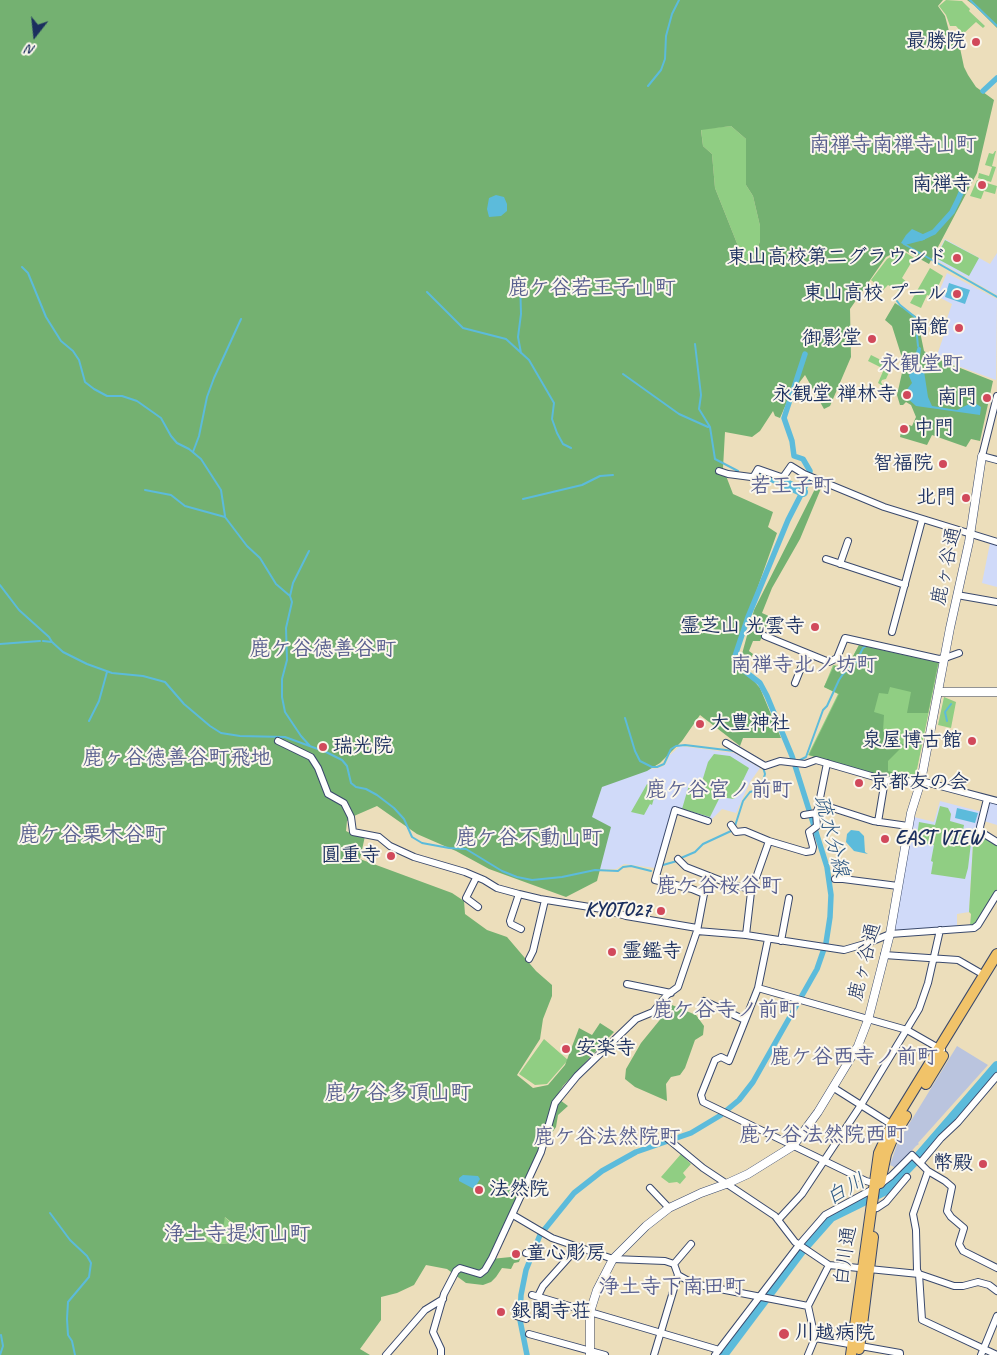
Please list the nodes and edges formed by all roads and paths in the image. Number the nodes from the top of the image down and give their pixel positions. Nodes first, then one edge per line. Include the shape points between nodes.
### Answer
1 (997, 396) edge
2 (994, 423) edge
3 (982, 456) junction
4 (997, 460) edge
5 (719, 471) dead end
6 (922, 520) junction
7 (970, 535) junction
8 (848, 541) dead end
9 (997, 542) edge
10 (826, 559) dead end
11 (840, 564) junction
12 (905, 585) junction
13 (957, 594) junction
14 (997, 602) edge
15 (892, 632) dead end
16 (765, 636) dead end
17 (807, 653) junction
18 (959, 653) dead end
19 (945, 658) junction
20 (795, 683) dead end
21 (938, 692) junction
22 (997, 692) edge
23 (278, 741) dead end
24 (726, 744) dead end
25 (828, 763) junction
26 (884, 780) junction
27 (920, 781) junction
28 (987, 799) junction
29 (997, 801) edge
30 (820, 804) junction
31 (708, 821) dead end
32 (878, 822) junction
33 (908, 826) junction
34 (732, 828) dead end
35 (769, 841) junction
36 (997, 842) edge
37 (678, 860) dead end
38 (476, 878) junction
39 (835, 879) dead end
40 (898, 886) junction
41 (752, 890) junction
42 (519, 894) junction
43 (997, 895) edge
44 (789, 898) dead end
45 (545, 900) junction
46 (478, 907) dead end
47 (521, 929) dead end
48 (697, 929) junction
49 (940, 930) junction
50 (890, 934) junction
51 (746, 935) junction
52 (768, 939) junction
53 (781, 941) junction
54 (884, 955) junction
55 (934, 958) junction
56 (529, 959) dead end
57 (996, 963) edge
58 (984, 975) junction
59 (627, 984) dead end
60 (758, 988) junction
61 (670, 993) junction
62 (704, 1001) dead end
63 (745, 1020) junction
64 (868, 1020) junction
65 (907, 1030) junction
66 (942, 1051) junction
67 (997, 1076) edge
68 (834, 1088) junction
69 (861, 1105) junction
70 (895, 1127) junction
71 (670, 1140) dead end
72 (794, 1146) junction
73 (824, 1161) junction
74 (920, 1161) junction
75 (928, 1171) junction
76 (907, 1177) dead end
77 (726, 1184) junction
78 (650, 1188) dead end
79 (876, 1193) junction
80 (669, 1208) junction
81 (513, 1215) junction
82 (778, 1220) junction
83 (691, 1244) dead end
84 (572, 1245) junction
85 (803, 1248) junction
86 (614, 1258) junction
87 (674, 1264) junction
88 (829, 1265) junction
89 (866, 1268) junction
90 (997, 1268) edge
91 (919, 1274) junction
92 (678, 1275) junction
93 (997, 1291) edge
94 (765, 1298) junction
95 (443, 1299) junction
96 (808, 1306) junction
97 (590, 1312) junction
98 (997, 1316) edge
99 (660, 1333) junction
100 (529, 1334) dead end
101 (815, 1338) junction
102 (855, 1350) edge
103 (982, 1352) edge
104 (589, 1353) edge
105 (717, 1353) edge
106 (386, 1355) edge
107 (441, 1355) edge
108 (605, 1355) edge
109 (654, 1355) edge
110 (808, 1355) edge
111 (900, 1355) edge
112 (997, 1355) edge

1 - 2 street
2 - 3 street
3 - 4 street
3 - 7 street, 鹿ヶ谷通
5 - 6 street via 751,477 758,469 780,477 791,466
6 - 7 street
6 - 12 street
7 - 9 street
7 - 13 street, 鹿ヶ谷通
8 - 11 street
10 - 11 street
11 - 12 street
12 - 15 street
13 - 14 street
13 - 19 street, 鹿ヶ谷通
16 - 17 street
17 - 19 street via 829,662 837,658 845,638
17 - 20 street
18 - 19 street
19 - 21 street, 鹿ヶ谷通
21 - 22 street
21 - 27 street, 鹿ヶ谷通
23 - 38 street via 311,757 328,794 344,803 351,817 353,832 378,837 414,857
24 - 25 street via 765,766 780,761
25 - 26 street
25 - 30 street
26 - 27 street
26 - 32 street
27 - 28 street
27 - 33 street, 鹿ヶ谷通
28 - 29 street
28 - 36 street via 981,832
30 - 32 street
30 - 35 street via 809,814 817,826 809,832 812,851
31 - 48 street via 675,810 655,880 704,894
32 - 33 street
33 - 40 street, 鹿ヶ谷通
34 - 35 street
35 - 41 street
37 - 41 street via 686,867 713,878
38 - 42 street
38 - 46 street via 466,898
39 - 40 street
40 - 50 street, 鹿ヶ谷通
41 - 51 street
42 - 45 street
42 - 47 street via 510,921
43 - 49 street via 974,928
44 - 53 street
45 - 48 street via 602,908 626,916
45 - 56 street
48 - 51 street
48 - 61 street via 678,987
49 - 50 street
49 - 55 street
50 - 53 street via 849,950
50 - 54 street, 鹿ヶ谷通
51 - 52 street
52 - 53 street
52 - 60 street
54 - 55 street
54 - 64 street, 鹿ヶ谷通
55 - 58 street via 958,960
55 - 65 street via 922,1004
57 - 58 main road, 白川通
57 - 66 main road, 白川通
58 - 66 main road, 白川通
59 - 61 street
60 - 63 street
60 - 64 street
61 - 81 street via 652,1012 636,1019 577,1076 555,1103 541,1152
62 - 63 street
63 - 72 street via 729,1061 721,1057 716,1060 701,1095 703,1102
64 - 65 street
64 - 68 street, 鹿ヶ谷通 via 858,1046
65 - 66 street
65 - 69 street
66 - 70 main road, 白川通
67 - 74 street
68 - 69 street
68 - 72 street, 鹿ヶ谷通
69 - 70 street
69 - 73 street
70 - 79 main road, 白川通 via 879,1153
71 - 77 street
72 - 73 street
72 - 77 street, 鹿ヶ谷通
73 - 79 street via 866,1181
73 - 82 street via 802,1194
74 - 75 street
74 - 79 street via 912,1155
75 - 90 street via 952,1187 947,1211 964,1228 959,1244 963,1251
75 - 91 street via 913,1214
76 - 79 street via 886,1202
77 - 80 street, 鹿ヶ谷通
77 - 82 street
78 - 80 street
79 - 85 street via 825,1215
79 - 89 main road, 白川通
80 - 86 street, 鹿ヶ谷通
81 - 84 street via 552,1238
81 - 95 street via 484,1270 480,1274 460,1268
82 - 85 street via 794,1242
83 - 87 street
84 - 86 street
84 - 97 street via 569,1257 535,1296
85 - 88 street
85 - 94 street
86 - 87 street
86 - 97 street, 鹿ヶ谷通 via 597,1290
87 - 92 street
88 - 89 street
88 - 96 street
89 - 91 street
89 - 102 main road, 白川通
91 - 93 street via 954,1286 978,1282 989,1284
91 - 103 street via 922,1320
92 - 94 street via 694,1284
92 - 99 street
94 - 96 street
94 - 105 street
95 - 106 street via 425,1310
95 - 107 street via 433,1332
96 - 101 street
97 - 99 street
97 - 104 street, 鹿ヶ谷通
98 - 103 street
99 - 105 street
99 - 109 street
100 - 104 street
101 - 102 street
101 - 110 street
102 - 111 street
103 - 112 street
104 - 108 street

